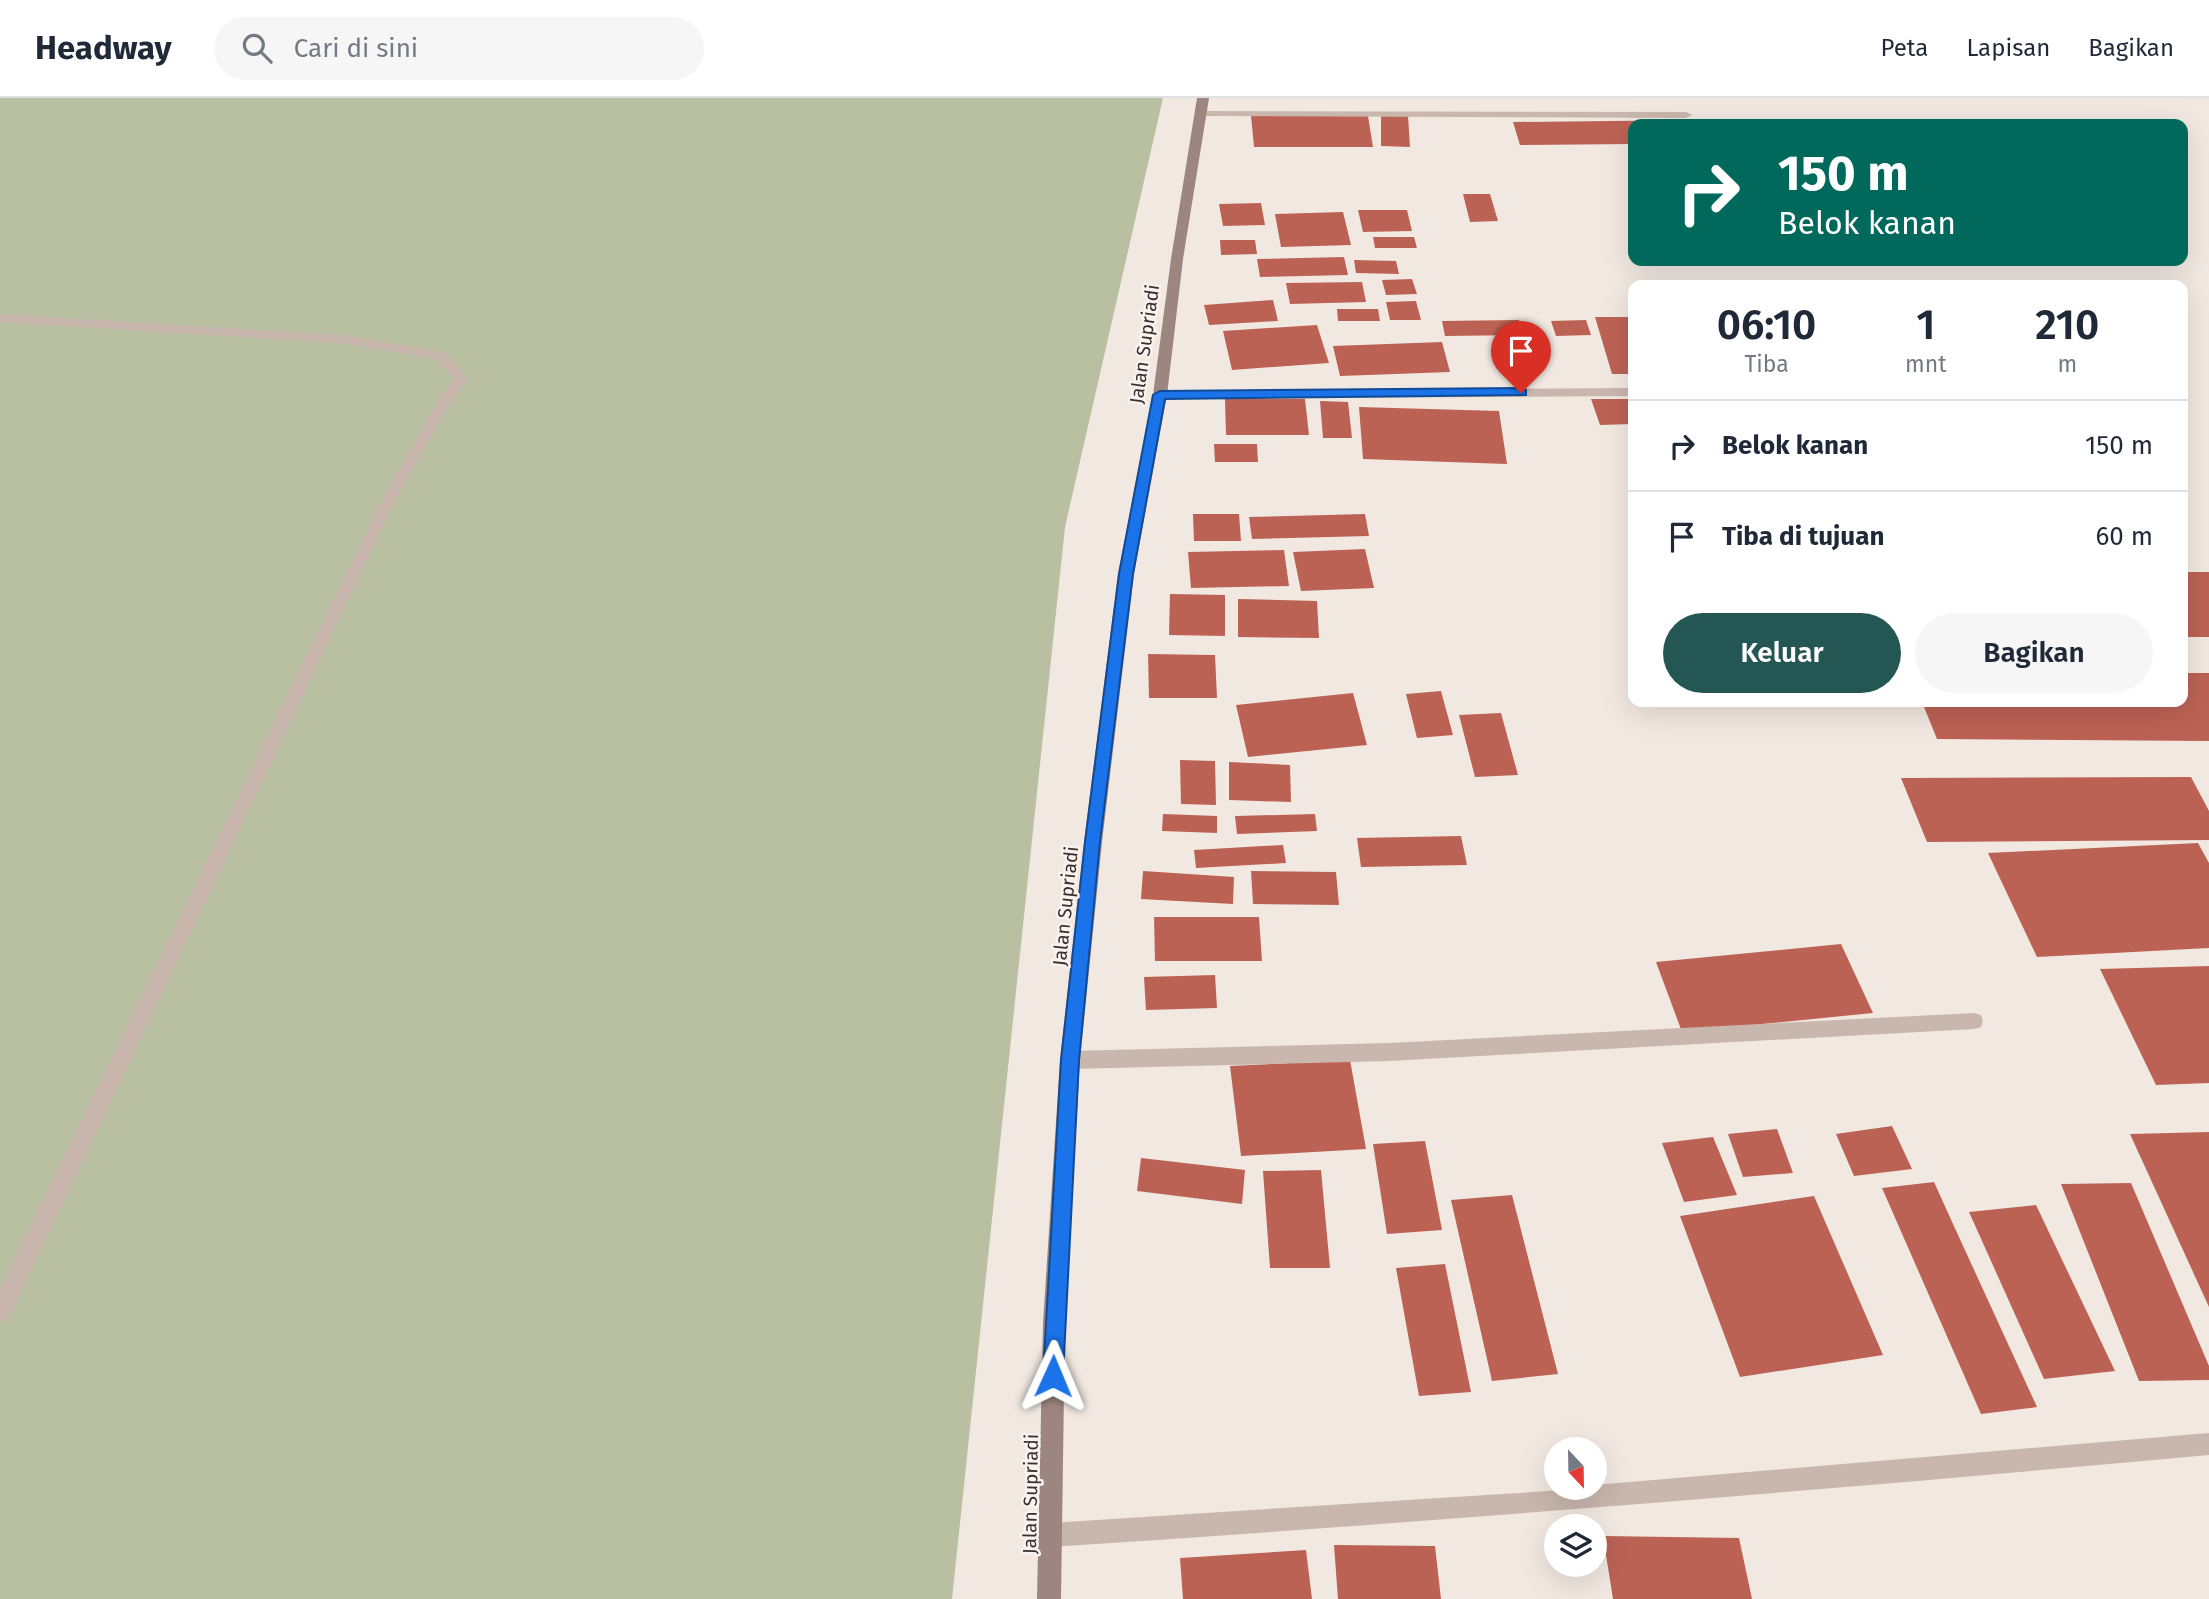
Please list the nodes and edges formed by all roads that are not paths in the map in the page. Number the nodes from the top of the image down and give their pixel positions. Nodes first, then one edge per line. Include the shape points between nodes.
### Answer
1 (1202, 106) edge
2 (1686, 115) dead end
3 (0, 317) edge
4 (1628, 392) edge
5 (1160, 395) junction
6 (1974, 1021) dead end
7 (1070, 1060) junction
8 (0, 1311) edge
9 (2209, 1444) edge
10 (1050, 1535) junction
11 (1049, 1599) edge

1 - 2 street
1 - 5 main road, Jalan Supriadi
3 - 8 street via 343,339 440,355 461,378 385,507
4 - 5 street
5 - 7 main road, Jalan Supriadi via 1126,574
6 - 7 street via 1388,1052
7 - 10 main road, Jalan Supriadi via 1054,1322
9 - 10 street via 1310,1520
10 - 11 main road, Jalan Supriadi

